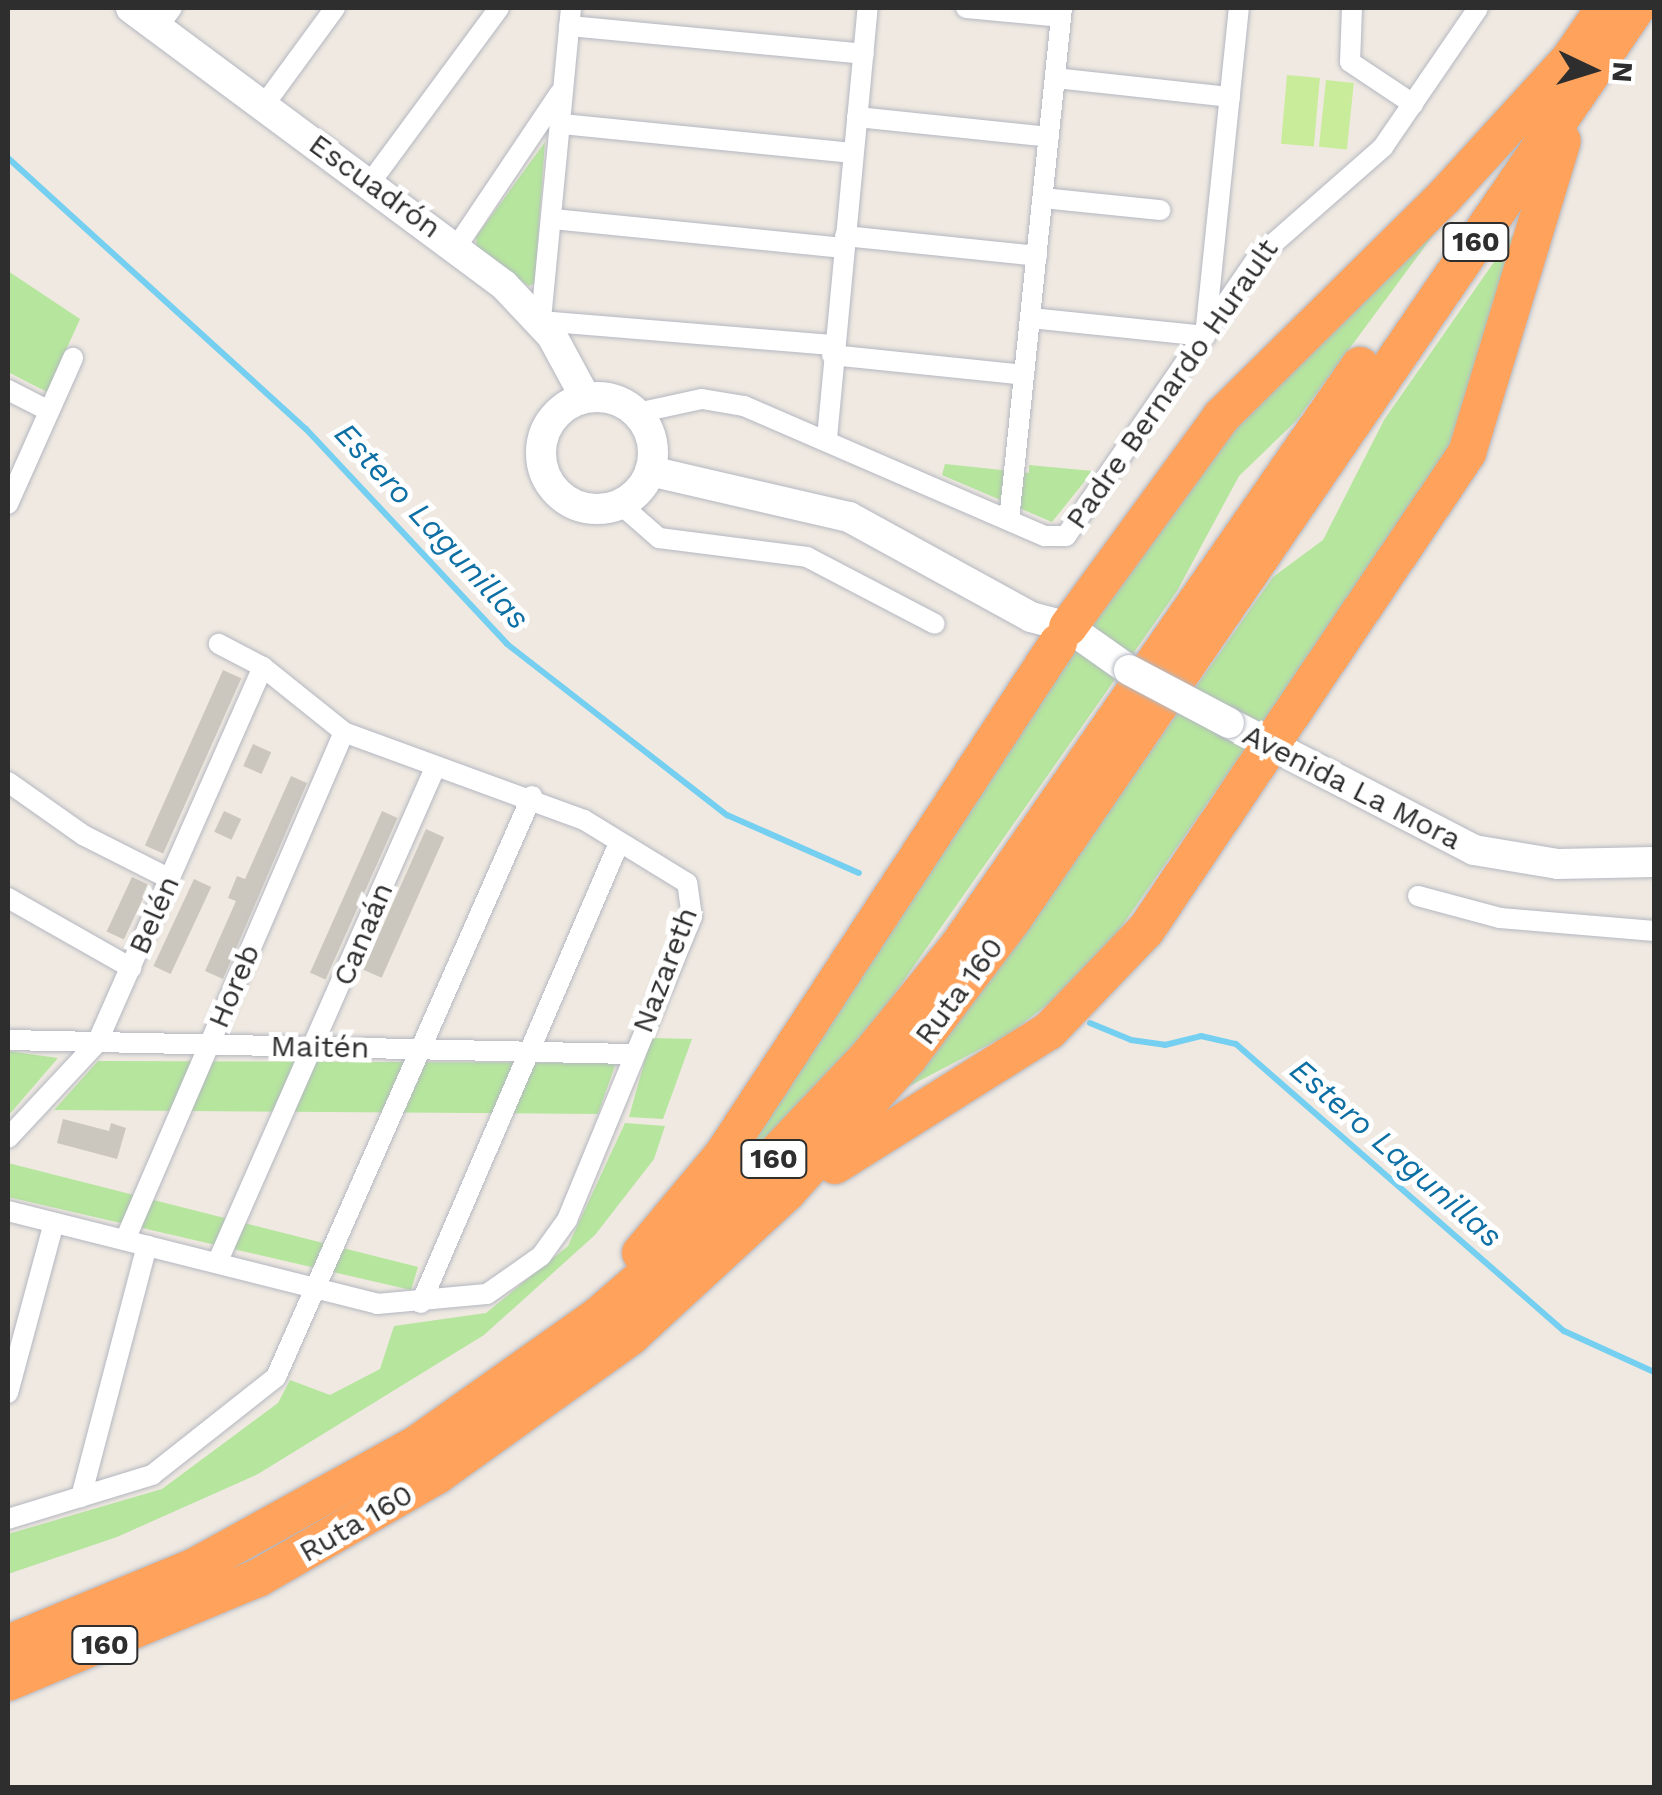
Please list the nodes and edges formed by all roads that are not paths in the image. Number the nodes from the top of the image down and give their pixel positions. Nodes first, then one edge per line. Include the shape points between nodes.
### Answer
1 (131, 8) edge
2 (335, 8) edge
3 (499, 8) edge
4 (868, 8) edge
5 (966, 8) edge
6 (1239, 8) edge
7 (1352, 8) edge
8 (1478, 8) edge
9 (1604, 8) edge
10 (1636, 8) edge
11 (1062, 12) edge
12 (165, 17) edge
13 (570, 17) edge
14 (864, 54) junction
15 (1580, 67) junction
16 (1055, 78) junction
17 (563, 81) junction
18 (1230, 97) junction
19 (1413, 104) junction
20 (264, 105) junction
21 (857, 117) junction
22 (562, 124) junction
23 (1049, 136) junction
24 (853, 153) junction
25 (370, 183) junction
26 (1043, 198) junction
27 (1160, 210) dead end
28 (553, 219) junction
29 (844, 242) junction
30 (457, 246) junction
31 (1037, 256) junction
32 (1031, 318) junction
33 (541, 321) junction
34 (1205, 336) junction
35 (833, 350) junction
36 (73, 358) dead end
37 (1024, 375) junction
38 (8, 390) edge
39 (586, 397) junction
40 (49, 411) junction
41 (637, 413) junction
42 (826, 438) junction
43 (650, 472) junction
44 (8, 504) edge
45 (620, 504) junction
46 (1010, 520) junction
47 (935, 624) dead end
48 (1063, 636) junction
49 (219, 644) dead end
50 (263, 666) junction
51 (344, 732) junction
52 (1273, 748) junction
53 (434, 770) junction
54 (8, 782) edge
55 (532, 796) junction
56 (619, 842) junction
57 (1654, 862) edge
58 (170, 879) junction
59 (1418, 896) dead end
60 (8, 898) edge
61 (1654, 931) edge
62 (130, 968) junction
63 (8, 1040) edge
64 (97, 1042) junction
65 (209, 1045) junction
66 (314, 1047) junction
67 (422, 1050) junction
68 (528, 1052) junction
69 (632, 1054) junction
70 (8, 1138) edge
71 (8, 1211) edge
72 (54, 1222) junction
73 (742, 1236) junction
74 (125, 1240) junction
75 (147, 1246) junction
76 (217, 1263) junction
77 (316, 1288) junction
78 (422, 1304) junction
79 (507, 1384) junction
80 (8, 1393) edge
81 (80, 1498) junction
82 (8, 1518) edge
83 (8, 1644) edge
84 (8, 1682) edge

1 - 12 street, Escuadrón
2 - 20 street
3 - 25 street
4 - 14 street
5 - 11 street
6 - 18 street
7 - 19 street via 1350,62
8 - 19 street, Padre Bernardo Hurault
9 - 15 highway, Ruta 160 / 160
10 - 15 highway, Ruta 160 / 160
11 - 16 street
12 - 20 street, Escuadrón
13 - 14 street
13 - 17 street
14 - 21 street
15 - 48 highway via 1222,416
15 - 52 highway via 1467,453
15 - 73 highway, Ruta 160 / 160 via 982,962 874,1098
15 - 79 highway, Ruta 160 / 160 via 916,1002 722,1208
16 - 18 street
16 - 23 street
17 - 22 street
17 - 30 street via 554,106
18 - 34 street
19 - 34 street, Padre Bernardo Hurault via 1372,157 1272,240
20 - 25 street, Escuadrón
21 - 23 street
21 - 24 street
22 - 24 street
22 - 28 street
23 - 26 street
24 - 29 street
25 - 30 street, Escuadrón
26 - 27 street
26 - 31 street
28 - 29 street
28 - 33 street
29 - 31 street
29 - 35 street
30 - 33 street, Escuadrón
31 - 32 street
32 - 34 street
32 - 37 street
33 - 35 street
33 - 39 street, Escuadrón
34 - 46 street, Padre Bernardo Hurault via 1061,538
35 - 37 street
35 - 42 street
36 - 40 street
37 - 46 street
38 - 40 street
39 - 41 street via 613,398
39 - 45 street via 550,422 542,466 568,501 594,509
40 - 44 street
41 - 42 street via 716,400
41 - 43 street via 652,440
42 - 46 street
43 - 45 street
43 - 48 street via 822,507
45 - 47 street via 659,538 806,556
48 - 52 street, Avenida La Mora, bridge
48 - 79 highway via 723,1155 652,1242
49 - 50 street, Nazareth
50 - 51 street, Nazareth
50 - 58 street, Belén
51 - 53 street, Nazareth
51 - 65 street, Horeb
52 - 57 street, Avenida La Mora via 1474,850 1558,864
52 - 73 highway via 1129,952 1072,1012 890,1125
53 - 55 street, Nazareth
53 - 66 street, Canaán
54 - 58 street via 82,835
55 - 56 street, Nazareth
55 - 67 street
56 - 68 street
56 - 69 street, Nazareth via 682,879 695,902
58 - 62 street, Belén
59 - 61 street via 1500,918
60 - 62 street
62 - 64 street, Belén
63 - 64 street, Maitén
64 - 65 street, Maitén
64 - 70 street, Belén
65 - 66 street, Maitén
65 - 74 street, Horeb
66 - 67 street, Maitén
66 - 76 street, Canaán
67 - 68 street, Maitén
67 - 77 street
68 - 69 street, Maitén
68 - 78 street
69 - 78 street, Nazareth via 579,1194 551,1245 500,1288
71 - 72 street, Nazareth
72 - 74 street, Nazareth
72 - 80 street
73 - 84 highway, Ruta 160 / 160 via 547,1401 371,1516 201,1604
74 - 75 street, Nazareth
75 - 76 street, Nazareth
75 - 81 street
76 - 77 street, Nazareth
77 - 78 street, Nazareth via 377,1304
77 - 81 street via 282,1367 260,1393 165,1468
79 - 83 highway, Ruta 160 / 160 via 288,1520
81 - 82 street

